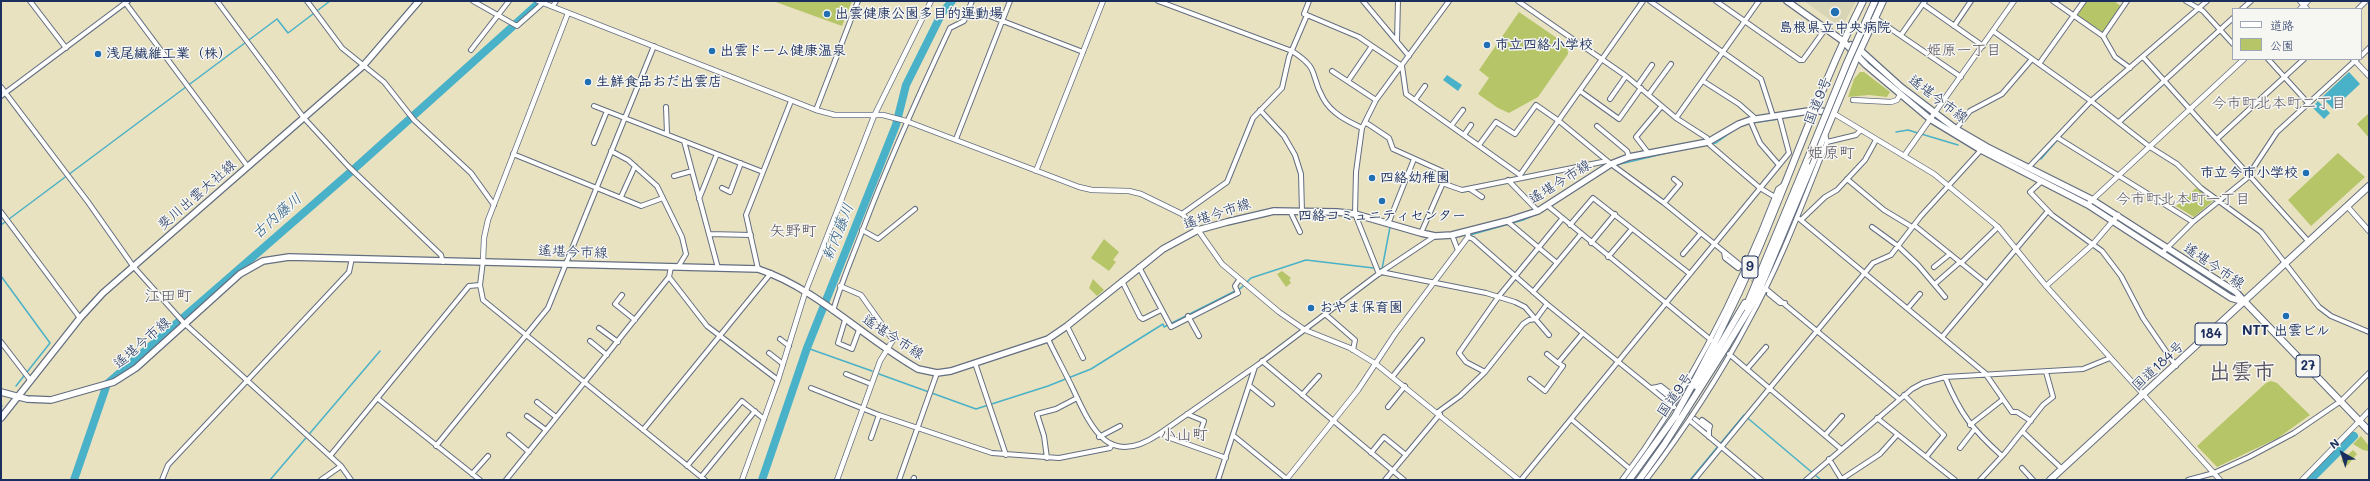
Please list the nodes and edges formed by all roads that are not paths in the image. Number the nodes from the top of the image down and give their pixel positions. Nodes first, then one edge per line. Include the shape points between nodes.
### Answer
1 (30, 1) edge
2 (217, 1) edge
3 (307, 1) edge
4 (419, 1) edge
5 (473, 1) edge
6 (510, 1) edge
7 (556, 1) edge
8 (858, 1) edge
9 (931, 1) edge
10 (972, 1) edge
11 (1010, 1) edge
12 (1103, 1) edge
13 (1158, 1) edge
14 (1309, 1) edge
15 (1363, 1) edge
16 (1398, 1) edge
17 (1449, 1) edge
18 (1518, 1) edge
19 (1643, 1) edge
20 (1650, 1) edge
21 (1716, 1) edge
22 (1759, 1) edge
23 (1787, 1) edge
24 (1863, 1) edge
25 (1875, 1) edge
26 (1883, 1) edge
27 (1971, 1) edge
28 (2014, 1) edge
29 (2053, 1) edge
30 (2084, 1) edge
31 (2127, 1) edge
32 (2186, 1) edge
33 (2207, 1) edge
34 (2251, 1) edge
35 (2300, 1) edge
36 (2308, 1) edge
37 (126, 2) edge
38 (541, 2) edge
39 (1525, 3) edge
40 (1924, 3) edge
41 (553, 6) junction
42 (969, 8) junction
43 (2243, 8) edge
44 (2303, 8) edge
45 (2198, 9) junction
46 (568, 13) junction
47 (498, 15) junction
48 (1307, 16) junction
49 (2074, 16) junction
50 (1875, 18) junction
51 (2232, 19) edge
52 (1745, 21) junction
53 (1002, 22) junction
54 (1954, 26) junction
55 (1826, 28) junction
56 (2219, 30) junction
57 (1993, 31) junction
58 (1901, 35) junction
59 (2103, 36) junction
60 (1397, 41) junction
61 (1843, 41) junction
62 (2232, 43) edge
63 (654, 46) junction
64 (1372, 46) junction
65 (1983, 46) junction
66 (66, 48) junction
67 (471, 50) dead end
68 (1860, 50) junction
69 (1292, 51) junction
70 (1083, 52) junction
71 (1724, 52) junction
72 (1409, 56) junction
73 (1857, 57) junction
74 (2143, 57) junction
75 (1601, 59) junction
76 (2032, 59) junction
77 (2243, 60) edge
78 (2269, 60) edge
79 (2303, 60) edge
80 (2355, 60) edge
81 (1671, 64) dead end
82 (2039, 64) junction
83 (1652, 65) dead end
84 (363, 66) junction
85 (1402, 66) junction
86 (2130, 68) junction
87 (1332, 71) dead end
88 (1626, 76) junction
89 (2369, 76) edge
90 (1961, 77) junction
91 (2284, 77) junction
92 (2164, 80) junction
93 (1703, 81) junction
94 (1348, 82) junction
95 (1425, 86) dead end
96 (1640, 86) junction
97 (1, 87) edge
98 (1580, 90) junction
99 (5, 93) junction
100 (1649, 94) junction
101 (1900, 95) junction
102 (1, 96) edge
103 (1610, 98) dead end
104 (1376, 100) junction
105 (1415, 100) junction
106 (1852, 100) dead end
107 (791, 101) junction
108 (2091, 101) junction
109 (2308, 103) junction
110 (594, 106) dead end
111 (666, 107) dead end
112 (1661, 107) junction
113 (816, 110) junction
114 (1260, 110) junction
115 (1463, 110) dead end
116 (1815, 110) junction
117 (2191, 110) junction
118 (607, 111) junction
119 (1833, 113) junction
120 (1934, 113) junction
121 (874, 116) junction
122 (1776, 116) junction
123 (304, 118) junction
124 (624, 118) junction
125 (1676, 118) junction
126 (1930, 119) junction
127 (1753, 120) junction
128 (906, 121) junction
129 (1559, 121) junction
130 (1365, 122) junction
131 (2119, 122) junction
132 (1471, 125) dead end
133 (1451, 126) junction
134 (1598, 126) dead end
135 (1362, 128) junction
136 (1956, 129) junction
137 (1861, 130) junction
138 (1825, 133) junction
139 (667, 134) junction
140 (1464, 135) junction
141 (2058, 138) junction
142 (2217, 139) junction
143 (956, 140) junction
144 (1876, 140) junction
145 (684, 141) junction
146 (1708, 142) junction
147 (1827, 142) junction
148 (594, 143) dead end
149 (1479, 146) junction
150 (2150, 147) junction
151 (1981, 150) junction
152 (611, 151) junction
153 (513, 154) junction
154 (717, 154) junction
155 (1649, 154) junction
156 (1904, 156) junction
157 (1629, 158) junction
158 (1414, 159) junction
159 (1609, 162) junction
160 (742, 163) junction
161 (1779, 165) junction
162 (635, 166) junction
163 (248, 167) junction
164 (2028, 168) junction
165 (1036, 171) junction
166 (692, 172) junction
167 (763, 172) junction
168 (2249, 174) junction
169 (2117, 175) junction
170 (674, 176) dead end
171 (1521, 176) junction
172 (1674, 179) dead end
173 (1847, 179) junction
174 (1508, 180) junction
175 (2042, 181) junction
176 (1442, 183) junction
177 (1784, 184) junction
178 (1949, 185) junction
179 (2369, 186) edge
180 (597, 187) junction
181 (1802, 187) junction
182 (722, 188) dead end
183 (1470, 188) junction
184 (1760, 188) junction
185 (621, 197) junction
186 (1482, 197) dead end
187 (1775, 197) junction
188 (663, 198) junction
189 (1805, 198) junction
190 (2091, 199) junction
191 (699, 200) junction
192 (2221, 201) junction
193 (1664, 203) junction
194 (494, 205) junction
195 (2088, 205) junction
196 (1548, 206) junction
197 (2347, 206) junction
198 (915, 209) dead end
199 (1290, 211) junction
200 (1538, 211) junction
201 (2048, 211) junction
202 (1, 212) edge
203 (1302, 212) junction
204 (1182, 214) junction
205 (1355, 214) junction
206 (1615, 214) junction
207 (2118, 215) junction
208 (1797, 217) junction
209 (1562, 219) junction
210 (1801, 220) junction
211 (2113, 220) junction
212 (1507, 222) junction
213 (2193, 222) junction
214 (1388, 224) junction
215 (1570, 225) junction
216 (1913, 226) junction
217 (1872, 227) dead end
218 (1998, 227) junction
219 (862, 230) junction
220 (1198, 230) junction
221 (1631, 230) dead end
222 (2369, 231) edge
223 (1300, 232) dead end
224 (1421, 233) junction
225 (1701, 233) junction
226 (709, 234) junction
227 (1581, 234) junction
228 (751, 235) junction
229 (1452, 235) junction
230 (1468, 235) junction
231 (1435, 236) junction
232 (1756, 240) junction
233 (2308, 242) junction
234 (1591, 243) junction
235 (1780, 243) junction
236 (1714, 244) junction
237 (2092, 244) junction
238 (1898, 246) junction
239 (2165, 247) junction
240 (1457, 248) junction
241 (1538, 248) junction
242 (2015, 249) junction
243 (1758, 250) junction
244 (1724, 252) junction
245 (1781, 252) junction
246 (2162, 253) junction
247 (1683, 254) dead end
248 (1950, 254) junction
249 (1608, 257) junction
250 (352, 258) junction
251 (483, 261) junction
252 (443, 262) junction
253 (1557, 263) junction
254 (1961, 263) junction
255 (2285, 264) junction
256 (565, 265) junction
257 (133, 266) junction
258 (671, 267) junction
259 (678, 267) junction
260 (1139, 267) junction
261 (1934, 267) dead end
262 (718, 268) junction
263 (1738, 268) tunnel mouth
264 (1744, 268) junction
265 (758, 269) junction
266 (771, 273) junction
267 (1380, 273) junction
268 (1865, 273) junction
269 (1690, 274) junction
270 (1515, 276) junction
271 (669, 277) junction
272 (1758, 278) junction
273 (1239, 280) junction
274 (1122, 281) junction
275 (1435, 282) junction
276 (1936, 283) dead end
277 (1986, 283) junction
278 (480, 285) junction
279 (840, 286) junction
280 (2046, 286) junction
281 (1765, 288) junction
282 (1533, 292) junction
283 (807, 294) junction
284 (1769, 294) dead end
285 (1920, 294) dead end
286 (622, 295) dead end
287 (1499, 296) junction
288 (1945, 297) dead end
289 (1666, 302) junction
290 (2245, 302) junction
291 (1785, 303) junction
292 (1548, 304) junction
293 (1727, 305) junction
294 (1908, 308) junction
295 (1161, 310) junction
296 (832, 311) junction
297 (1747, 313) junction
298 (1325, 314) junction
299 (1729, 314) junction
300 (1188, 316) junction
301 (80, 318) junction
302 (1536, 319) junction
303 (635, 320) junction
304 (845, 320) junction
305 (1749, 322) junction
306 (184, 323) junction
307 (1068, 326) junction
308 (599, 328) dead end
309 (860, 330) junction
310 (1305, 330) junction
311 (1817, 331) junction
312 (2369, 332) edge
313 (1583, 333) junction
314 (720, 334) junction
315 (526, 335) junction
316 (1549, 335) dead end
317 (1199, 336) dead end
318 (1942, 337) junction
319 (780, 339) dead end
320 (1048, 339) junction
321 (1422, 340) dead end
322 (1711, 340) junction
323 (590, 341) dead end
324 (1, 342) edge
325 (618, 342) junction
326 (789, 346) junction
327 (1726, 347) junction
328 (1766, 347) dead end
329 (887, 349) junction
330 (1353, 350) junction
331 (769, 353) dead end
332 (1547, 354) dead end
333 (1729, 354) junction
334 (607, 355) junction
335 (1083, 358) dead end
336 (2110, 358) junction
337 (1262, 361) junction
338 (1618, 361) junction
339 (975, 363) junction
340 (1558, 363) junction
341 (783, 364) junction
342 (1376, 364) junction
343 (1256, 366) junction
344 (2176, 366) junction
345 (1747, 369) junction
346 (1485, 372) junction
347 (2046, 372) junction
348 (937, 373) junction
349 (2369, 373) edge
350 (846, 374) dead end
351 (1986, 374) junction
352 (1319, 376) dead end
353 (1393, 376) junction
354 (1945, 377) junction
355 (1530, 379) dead end
356 (778, 380) junction
357 (31, 381) junction
358 (247, 381) junction
359 (584, 382) junction
360 (871, 384) junction
361 (1704, 384) junction
362 (1250, 386) junction
363 (1405, 386) junction
364 (1656, 387) junction
365 (811, 388) dead end
366 (1651, 388) junction
367 (1769, 388) junction
368 (1, 392) edge
369 (1705, 393) junction
370 (1671, 394) tunnel mouth
371 (1302, 395) junction
372 (1904, 395) junction
373 (2144, 395) junction
374 (17, 397) junction
375 (377, 398) junction
376 (1077, 398) junction
377 (1672, 399) tunnel mouth
378 (1899, 399) junction
379 (2002, 400) junction
380 (2341, 401) junction
381 (537, 402) dead end
382 (1272, 404) dead end
383 (1388, 407) dead end
384 (1674, 407) junction
385 (862, 408) junction
386 (755, 411) junction
387 (2369, 411) edge
388 (1439, 413) junction
389 (1187, 414) junction
390 (879, 415) junction
391 (527, 416) dead end
392 (1842, 416) dead end
393 (556, 417) junction
394 (1, 418) edge
395 (1674, 418) junction
396 (1877, 418) junction
397 (764, 419) junction
398 (1695, 419) tunnel mouth
399 (1571, 420) junction
400 (1689, 420) junction
401 (1702, 420) dead end
402 (2030, 421) junction
403 (2360, 421) junction
404 (1335, 422) junction
405 (1970, 425) junction
406 (1120, 426) dead end
407 (918, 427) junction
408 (546, 430) junction
409 (643, 430) junction
410 (1709, 430) junction
411 (1974, 430) junction
412 (2369, 431) edge
413 (2023, 432) junction
414 (1159, 434) junction
415 (509, 435) dead end
416 (1825, 435) junction
417 (1897, 435) junction
418 (1199, 436) dead end
419 (1234, 436) junction
420 (1099, 437) junction
421 (1709, 437) junction
422 (870, 438) dead end
423 (1650, 442) junction
424 (1112, 444) junction
425 (1664, 445) junction
426 (436, 446) junction
427 (1721, 448) junction
428 (1960, 448) dead end
429 (1841, 449) junction
430 (529, 452) junction
431 (1650, 452) junction
432 (1371, 453) junction
433 (1006, 455) junction
434 (1406, 455) junction
435 (330, 456) junction
436 (488, 456) dead end
437 (1665, 456) junction
438 (2002, 456) junction
439 (1926, 457) junction
440 (1048, 458) junction
441 (1226, 458) junction
442 (1829, 459) junction
443 (341, 466) junction
444 (687, 466) junction
445 (2022, 468) dead end
446 (1630, 469) junction
447 (2062, 469) junction
448 (1393, 471) junction
449 (2214, 473) junction
450 (472, 474) junction
451 (701, 477) junction
452 (162, 480) edge
453 (321, 480) edge
454 (351, 480) edge
455 (479, 480) edge
456 (506, 480) edge
457 (705, 480) edge
458 (742, 480) edge
459 (838, 480) edge
460 (899, 480) edge
461 (1218, 480) edge
462 (1287, 480) edge
463 (1385, 480) edge
464 (1404, 480) edge
465 (1520, 480) edge
466 (1622, 480) edge
467 (1629, 480) edge
468 (1639, 480) edge
469 (1646, 480) edge
470 (1694, 480) edge
471 (1761, 480) edge
472 (1806, 480) edge
473 (1842, 480) edge
474 (1955, 480) edge
475 (1980, 480) edge
476 (2033, 480) edge
477 (2050, 480) edge
478 (2188, 480) edge
479 (2220, 480) edge
480 (2302, 480) edge

1 - 66 street
2 - 123 street
3 - 84 street via 329,34
4 - 84 main road, 斐川出雲大社線
5 - 47 street
6 - 47 street
7 - 41 street
8 - 113 street
9 - 121 street
10 - 42 street
11 - 53 street
12 - 70 street
13 - 69 street
14 - 48 street via 1304,14
15 - 60 street
16 - 60 street
17 - 72 street
18 - 39 street
19 - 75 street
20 - 71 street
21 - 52 street
22 - 52 street
23 - 55 main road
24 - 61 main road, 9
25 - 272 main road, 国道9号 / 9, bridge
26 - 50 main road, 9
27 - 54 street
28 - 57 street
29 - 49 street
30 - 49 street
31 - 59 street
32 - 45 street
33 - 45 street
34 - 43 street
35 - 44 street
36 - 44 street
37 - 66 street
37 - 163 street
38 - 41 street
38 - 47 street via 517,26
39 - 75 street
40 - 54 street
40 - 58 street
41 - 46 street
42 - 53 street
42 - 128 street via 964,21 950,28
45 - 56 street
45 - 74 street
46 - 63 street
46 - 153 street
47 - 67 street
48 - 64 street via 1359,37
48 - 69 street
49 - 59 street
49 - 82 street
50 - 58 street
50 - 68 main road, 9
51 - 56 street
52 - 55 street via 1800,60 1803,60
52 - 71 street
53 - 70 street
53 - 143 street
54 - 65 street
55 - 61 main road
56 - 62 street
56 - 92 street
57 - 65 street
57 - 76 street
58 - 90 street
59 - 86 street via 2115,57
60 - 72 street
61 - 68 main road, 遙堪今市線
61 - 73 main road, 遙堪今市線
61 - 116 main road, 9
63 - 107 street
63 - 124 street
64 - 85 street
64 - 94 street
65 - 90 street
66 - 99 street
68 - 73 main road, 9
68 - 120 main road, 遙堪今市線
69 - 114 street via 1282,88
69 - 135 street via 1308,62 1315,73 1323,98 1333,111
70 - 165 street
71 - 93 street
71 - 122 street via 1761,79
72 - 85 street
73 - 101 main road, 遙堪今市線
73 - 119 main road, 9
74 - 86 street
74 - 92 street
75 - 88 street
75 - 98 street
76 - 82 street
76 - 136 street via 2013,84 2002,94 1970,111
77 - 117 street
78 - 91 street
79 - 91 street
80 - 89 street
80 - 109 street
81 - 100 street
82 - 108 street
83 - 96 street
84 - 123 main road, 斐川出雲大社線
84 - 194 street via 384,82 414,120 471,173
85 - 104 street
85 - 105 street via 1404,91
86 - 108 street
87 - 94 street
88 - 96 street
88 - 103 street
90 - 120 street
91 - 109 street
91 - 142 street
92 - 117 street
92 - 131 street
93 - 125 street
93 - 127 street via 1739,104
94 - 104 street
95 - 105 street
96 - 98 street via 1619,119
96 - 100 street
97 - 99 street
98 - 129 street
99 - 102 street
99 - 257 street
100 - 112 street
101 - 106 street via 1897,100 1891,102
101 - 126 main road, 遙堪今市線
104 - 130 street
105 - 133 street
107 - 113 street
107 - 167 street
108 - 131 street
108 - 141 street
109 - 168 street via 2277,132
110 - 118 street
111 - 139 street
112 - 125 street
112 - 155 street via 1636,137
113 - 121 street via 849,117
114 - 203 street via 1284,136 1295,155 1302,174
114 - 204 street via 1253,118 1227,182
115 - 133 street
116 - 119 main road, 遙堪今市線
116 - 122 main road, 遙堪今市線
116 - 177 main road, 9
117 - 142 street
117 - 150 street
118 - 124 street
118 - 148 street
119 - 137 street
119 - 138 main road, 9
120 - 126 street
120 - 136 main road, 遙堪今市線
121 - 128 street
121 - 283 street
122 - 127 main road, 遙堪今市線
122 - 161 street via 1789,153
123 - 163 main road, 斐川出雲大社線
123 - 252 street via 348,166 441,255
124 - 139 street
124 - 152 street
125 - 146 street via 1707,138
126 - 151 main road, 遙堪今市線
126 - 156 street
127 - 146 main road, 遙堪今市線 via 1739,124
127 - 161 street via 1760,143
128 - 143 street
128 - 219 street
129 - 149 street via 1536,105 1516,134 1496,122
129 - 159 street
129 - 171 street
130 - 135 street
130 - 158 street via 1389,138 1393,149
131 - 150 street
132 - 140 street
133 - 140 street
134 - 157 street via 1628,151
135 - 205 street via 1356,172
136 - 164 main road, 遙堪今市線
137 - 144 street
137 - 147 street via 1856,135
138 - 147 street
138 - 181 main road, 9
139 - 145 street
140 - 149 street
141 - 164 street
141 - 169 street
142 - 168 street
143 - 165 street
144 - 156 street
144 - 173 street via 1864,160
145 - 154 street
145 - 166 street
146 - 155 main road, 遙堪今市線
146 - 184 street
147 - 189 street
149 - 171 street
150 - 169 street
150 - 192 street via 2177,164 2201,188
151 - 175 main road, 遙堪今市線
151 - 178 street
152 - 162 street
152 - 180 street
153 - 180 street
153 - 194 street
154 - 160 street
154 - 191 street
155 - 157 main road, 遙堪今市線
156 - 178 street
157 - 159 main road, 遙堪今市線
158 - 176 street via 1444,172 1446,176
158 - 214 street
159 - 171 street
159 - 193 street
159 - 196 main road, 遙堪今市線
160 - 167 street
160 - 182 street via 730,192
161 - 184 street
162 - 185 street
162 - 188 street via 657,186
163 - 257 main road, 斐川出雲大社線
164 - 190 main road, 遙堪今市線
165 - 204 street via 1092,190 1129,191 1141,194
166 - 170 street
166 - 191 street
167 - 228 street via 746,215
168 - 192 street
168 - 233 street via 2252,181
169 - 190 street
169 - 213 street
171 - 174 street
172 - 193 street via 1680,184
173 - 210 street
173 - 216 street via 1884,210
174 - 183 street
174 - 200 street
175 - 195 main road, 遙堪今市線
175 - 201 street via 2030,192
176 - 183 street via 1462,190
176 - 224 street
177 - 187 street via 1778,189
177 - 243 main road, 9
178 - 216 street
178 - 218 street
179 - 197 main road, 国道184号 / 184
180 - 185 street
180 - 256 street
181 - 189 street
181 - 235 main road, 9
183 - 186 street
184 - 187 street
184 - 236 street
185 - 188 street via 641,206
187 - 232 street
188 - 259 street via 682,237 686,254
189 - 208 street
190 - 195 street
190 - 207 main road, 遙堪今市線
191 - 226 street
192 - 213 street
192 - 255 street via 2261,232
193 - 225 street
194 - 251 street via 484,238
195 - 211 main road, 遙堪今市線
196 - 200 main road, 遙堪今市線
196 - 209 street
197 - 222 street
197 - 233 main road, 国道184号 / 184
198 - 219 street via 878,239
199 - 203 main road, 遙堪今市線
199 - 220 main road, 遙堪今市線 via 1259,213
199 - 223 street
200 - 212 main road, 遙堪今市線
201 - 237 street
201 - 242 street
202 - 301 street
203 - 205 main road, 遙堪今市線
204 - 220 street
205 - 214 main road, 遙堪今市線
205 - 267 street
206 - 215 street via 1593,198
206 - 234 street
206 - 269 street
207 - 211 street
207 - 239 main road, 遙堪今市線
208 - 210 street
208 - 245 street
209 - 215 street
209 - 241 street
210 - 268 street
211 - 237 street
211 - 246 main road, 遙堪今市線
212 - 230 main road, 遙堪今市線
212 - 241 street
213 - 239 street
214 - 224 main road, 遙堪今市線
215 - 227 street
216 - 238 street
216 - 248 street
217 - 238 street
218 - 242 street
218 - 254 street
219 - 279 street
220 - 260 main road, 遙堪今市線 via 1174,242
220 - 273 street via 1222,264
221 - 249 street
224 - 231 main road, 遙堪今市線
225 - 236 street
225 - 247 street
226 - 228 street
226 - 262 street
227 - 234 street
227 - 253 street
228 - 265 street
229 - 230 main road, 遙堪今市線
229 - 231 main road, 遙堪今市線
229 - 240 street
230 - 240 street
230 - 270 street
231 - 267 street
232 - 243 street
232 - 264 street
233 - 255 main road, 国道184号 / 184
234 - 249 street
235 - 245 street
235 - 297 main road, 9
236 - 244 street
236 - 269 street
237 - 280 street
237 - 344 street via 2102,251 2121,276 2143,318
238 - 268 street via 1891,255 1873,263
238 - 288 street
239 - 246 street
239 - 290 main road, 遙堪今市線 via 2236,292
240 - 275 street
241 - 253 street
241 - 270 street
242 - 277 street
242 - 280 street
243 - 299 main road, 9
244 - 263 street via 1725,258
244 - 264 street
245 - 281 street
246 - 290 main road, 遙堪今市線 via 2231,298
248 - 254 street
248 - 261 street
249 - 289 street
250 - 252 main road, 遙堪今市線
250 - 306 main road, 遙堪今市線 via 289,257 263,261 240,274
250 - 358 street via 348,272
251 - 252 main road, 遙堪今市線
251 - 256 main road, 遙堪今市線
251 - 278 street
253 - 282 street
254 - 276 street
254 - 277 street
255 - 290 main road, 国道184号 / 184
255 - 312 street via 2319,307 2331,316
256 - 258 main road, 遙堪今市線
256 - 315 street via 548,308
257 - 301 main road, 斐川出雲大社線
257 - 306 street
258 - 259 main road, 遙堪今市線
258 - 271 street
259 - 262 main road, 遙堪今市線
260 - 274 main road, 遙堪今市線
260 - 295 street
262 - 265 main road, 遙堪今市線
264 - 293 street
265 - 266 main road, 遙堪今市線
266 - 283 main road, 遙堪今市線
266 - 314 street
267 - 275 street
267 - 298 street
268 - 294 street
268 - 311 street
269 - 289 street
270 - 282 street
270 - 287 street
271 - 303 street
271 - 314 street via 707,326
272 - 327 main road, 国道9号 / 9 via 1748,305
272 - 395 main road, 国道9号 / 9 via 1714,358
273 - 300 street via 1235,286 1238,293
273 - 310 street
274 - 295 street via 1140,317
274 - 307 main road, 遙堪今市線
275 - 287 street
275 - 342 street via 1395,334
277 - 318 street
278 - 315 street via 483,300
278 - 375 street via 470,286
279 - 296 street
279 - 329 street via 861,295 868,303 893,340
280 - 336 street
281 - 291 street
281 - 305 street
282 - 292 street
283 - 296 main road, 遙堪今市線
283 - 326 street
284 - 291 street via 1780,303
285 - 294 street
286 - 303 street via 615,304
287 - 302 street via 1525,307
287 - 346 street via 1459,354 1466,362
289 - 322 street
289 - 338 street
290 - 344 main road, 国道184号 / 184
290 - 380 main road, 27
291 - 311 street
292 - 302 street
292 - 313 street
293 - 299 street
293 - 322 street
294 - 318 street
295 - 300 street via 1171,326
296 - 304 main road, 遙堪今市線
297 - 305 street
297 - 327 main road, 9
298 - 310 street
298 - 330 street via 1356,340
299 - 395 main road, 9
300 - 317 street
301 - 357 main road, 斐川出雲大社線
302 - 316 street
302 - 346 street via 1523,324
303 - 325 street
304 - 309 main road, 遙堪今市線
304 - 309 street via 838,343 852,349
305 - 333 street
306 - 358 street
306 - 374 main road, 遙堪今市線 via 136,368 114,382 51,400 38,401
307 - 320 main road, 遙堪今市線
307 - 335 street
308 - 325 street
309 - 329 main road, 遙堪今市線
310 - 330 street
310 - 337 street
311 - 367 street
311 - 378 street
313 - 338 street
313 - 340 street
314 - 356 street
314 - 409 street
315 - 359 street
315 - 426 street
318 - 351 street
319 - 326 street
320 - 339 main road, 遙堪今市線
320 - 376 street
321 - 353 street
322 - 384 street
323 - 334 street
324 - 357 street
325 - 334 street
326 - 341 street
327 - 361 main road, 国道9号 / 9
328 - 345 street
329 - 348 main road, 遙堪今市線 via 918,369
329 - 360 street
330 - 342 street
331 - 341 street
332 - 340 street
333 - 345 street
333 - 369 street
334 - 359 street
336 - 347 street via 2083,369
336 - 373 street
337 - 343 street
337 - 371 street
338 - 366 street
338 - 399 street
339 - 348 main road, 遙堪今市線
339 - 433 street
340 - 355 street via 1563,366 1545,391
341 - 356 street
342 - 353 street
342 - 404 street
343 - 362 street
343 - 389 street
344 - 373 main road, 国道184号 / 184
345 - 367 street
346 - 388 street
347 - 351 street
347 - 402 street via 2053,397
348 - 407 street
349 - 380 street
350 - 360 street
351 - 354 street
351 - 379 street
352 - 371 street
353 - 363 street
354 - 372 street via 1923,383
354 - 405 street via 1954,400
356 - 397 street
357 - 374 main road, 斐川出雲大社線
358 - 435 street
358 - 452 street via 168,465
359 - 393 street
359 - 409 street
360 - 385 street
361 - 369 street
361 - 425 main road, 国道9号 / 9
362 - 382 street
362 - 419 street
363 - 383 street
363 - 388 street
364 - 366 street
364 - 370 street via 1661,386
364 - 377 street
365 - 385 street
366 - 384 street
367 - 416 street
367 - 427 street
368 - 374 main road, 遙堪今市線
369 - 400 street
371 - 404 street
372 - 378 street
372 - 439 street via 1944,435
373 - 447 main road, 国道184号 / 184
373 - 449 street
374 - 394 main road, 斐川出雲大社線
375 - 426 street
375 - 435 street
376 - 420 street
376 - 440 street via 1056,409 1037,414
378 - 396 street
379 - 402 street via 2012,412 2017,412
379 - 405 street
380 - 403 main road, 27
380 - 449 street via 2294,433
381 - 393 street
384 - 423 street
385 - 390 street
385 - 459 street
386 - 397 street
386 - 444 street via 742,401
386 - 451 street
387 - 403 street
388 - 434 street
388 - 465 street
389 - 414 street
389 - 418 street via 1204,421
390 - 407 street
390 - 422 street
391 - 408 street
392 - 416 street
393 - 408 street
395 - 431 main road, 国道9号 / 9
396 - 417 street
396 - 429 street
397 - 458 street
398 - 410 street
399 - 446 street
399 - 465 street
400 - 421 street
400 - 437 street
401 - 410 street via 1710,426
402 - 413 street
403 - 412 main road, 27
403 - 480 street
404 - 432 street
404 - 462 street
405 - 411 street
406 - 420 street
407 - 433 street via 992,453
407 - 460 street
408 - 430 street
409 - 444 street
410 - 421 street
411 - 428 street
411 - 438 street
413 - 438 street
413 - 447 street
414 - 424 street via 1145,444 1131,448
414 - 441 street
415 - 430 street
416 - 429 street
417 - 439 street
417 - 473 street via 1880,454
419 - 441 street
419 - 462 street
420 - 424 street
421 - 427 street
423 - 431 street
423 - 446 street
424 - 440 street via 1110,448
425 - 437 street
425 - 468 main road, 国道9号 / 9
426 - 450 street
427 - 470 street
427 - 471 street
429 - 442 street
430 - 456 street
431 - 467 main road, 国道9号 / 9
432 - 434 street via 1384,437
432 - 448 street
433 - 440 street
434 - 448 street
435 - 443 street
436 - 450 street
437 - 469 street
438 - 475 street
439 - 474 street
441 - 461 street
442 - 472 street
442 - 473 street
443 - 453 street
443 - 454 street
444 - 451 street
445 - 476 street
446 - 466 street
447 - 477 main road, 国道184号 / 184
448 - 463 street
448 - 464 street
449 - 478 street
449 - 479 street
450 - 455 street
451 - 457 street

